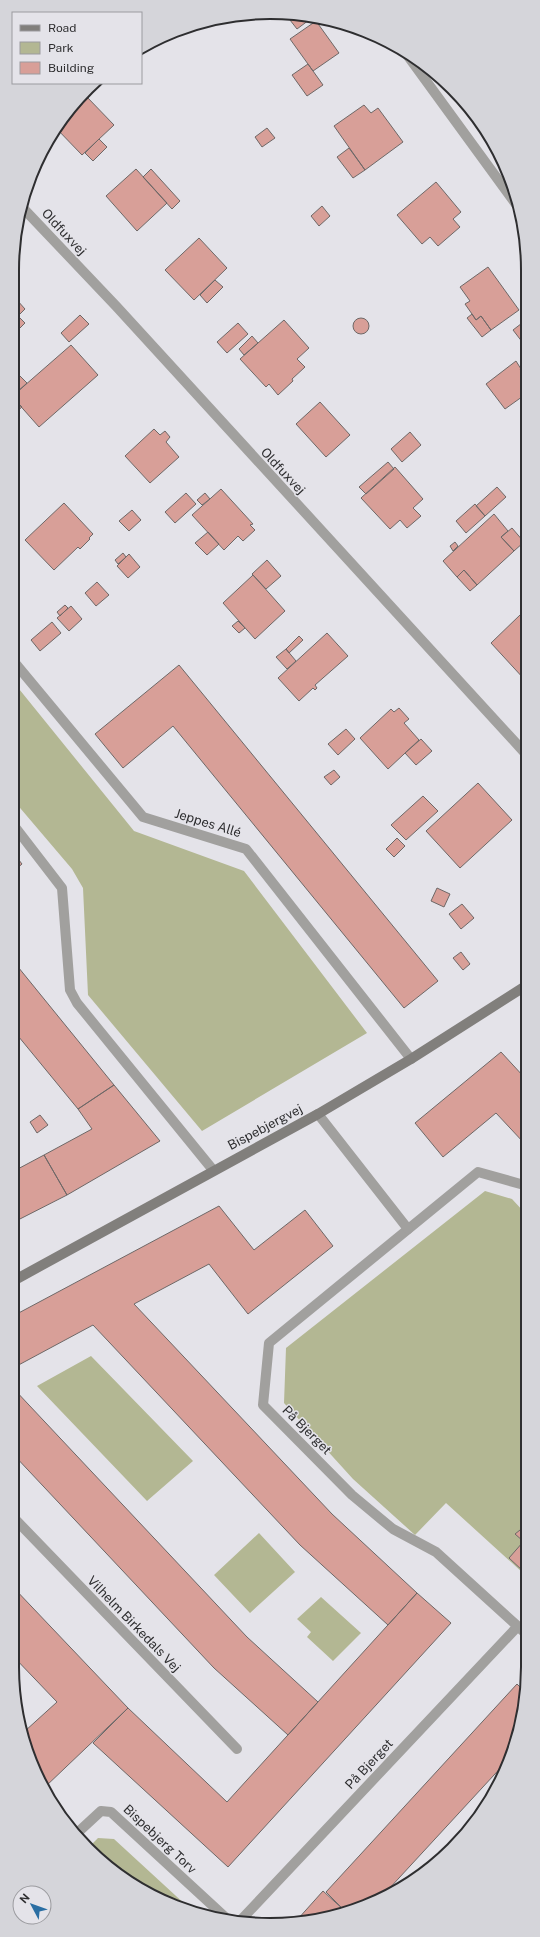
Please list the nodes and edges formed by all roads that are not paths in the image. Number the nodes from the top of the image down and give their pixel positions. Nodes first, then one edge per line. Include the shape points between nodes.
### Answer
1 (414, 65) edge
2 (510, 196) edge
3 (26, 212) edge
4 (19, 668) edge
5 (521, 749) edge
6 (19, 833) edge
7 (521, 989) edge
8 (411, 1059) junction
9 (318, 1114) junction
10 (213, 1170) junction
11 (521, 1184) edge
12 (408, 1229) junction
13 (19, 1278) edge
14 (19, 1524) edge
15 (521, 1628) edge
16 (238, 1749) dead end
17 (80, 1831) edge
18 (221, 1913) edge
19 (244, 1916) edge

1 - 2 street
3 - 5 street, Oldfuxvej
4 - 8 street, Jeppes Allé via 143,817 246,849
6 - 10 street via 62,888 70,990 77,1003
7 - 8 street, Bispebjergvej
8 - 9 street, Bispebjergvej
9 - 10 street, Bispebjergvej
9 - 12 street
10 - 13 street, Bispebjergvej
11 - 12 street, På Bjerget via 478,1172
12 - 15 street, På Bjerget via 269,1343 263,1405 352,1495 393,1529 436,1552
14 - 16 street, Vilhelm Birkedals Vej
15 - 19 street, På Bjerget
17 - 18 street, Bispebjerg Torv via 101,1811 111,1812

